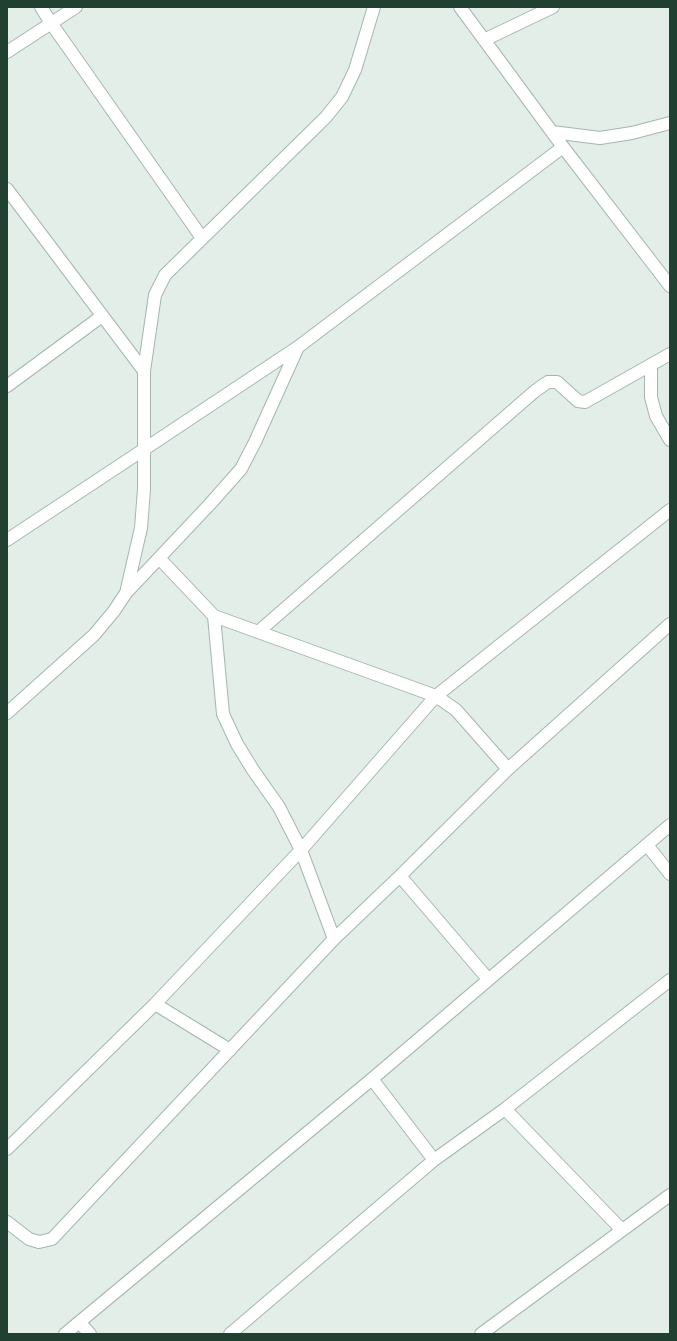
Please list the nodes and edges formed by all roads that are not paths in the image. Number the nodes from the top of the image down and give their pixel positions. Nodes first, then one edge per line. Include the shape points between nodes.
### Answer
1 (41, 7) edge
2 (76, 7) edge
3 (374, 7) edge
4 (460, 7) edge
5 (553, 7) edge
6 (51, 23) junction
7 (484, 40) junction
8 (7, 52) edge
9 (670, 123) edge
10 (552, 132) junction
11 (563, 147) junction
12 (7, 189) edge
13 (202, 238) junction
14 (670, 286) edge
15 (102, 316) junction
16 (298, 347) junction
17 (670, 354) edge
18 (651, 365) junction
19 (144, 371) junction
20 (7, 386) edge
21 (670, 440) edge
22 (144, 450) junction
23 (670, 510) edge
24 (7, 540) edge
25 (159, 558) junction
26 (126, 593) junction
27 (214, 616) junction
28 (670, 624) edge
29 (258, 632) junction
30 (436, 696) junction
31 (7, 713) edge
32 (508, 769) junction
33 (670, 825) edge
34 (647, 845) junction
35 (301, 850) junction
36 (670, 874) edge
37 (400, 876) junction
38 (334, 939) junction
39 (488, 980) junction
40 (670, 980) edge
41 (156, 1004) junction
42 (230, 1050) junction
43 (372, 1079) junction
44 (505, 1109) junction
45 (7, 1149) edge
46 (434, 1160) junction
47 (670, 1195) edge
48 (7, 1222) edge
49 (622, 1230) junction
50 (80, 1323) junction
51 (65, 1334) edge
52 (90, 1334) edge
53 (230, 1334) edge
54 (481, 1334) edge

1 - 6 street
2 - 6 street
3 - 13 street via 355,70 338,102 326,117
4 - 7 street
5 - 7 street
6 - 8 street
6 - 13 street
7 - 10 street
9 - 10 street via 600,138
10 - 11 street
11 - 14 street
11 - 16 street
12 - 15 street
13 - 19 street via 165,275 155,295
15 - 19 street
15 - 20 street
16 - 22 street
16 - 25 street via 241,469
17 - 18 street
18 - 21 street via 651,397 656,416
18 - 29 street via 585,402 578,401 557,382 548,382
19 - 22 street
22 - 24 street
22 - 26 street via 141,528
23 - 30 street
25 - 26 street
25 - 27 street
26 - 31 street via 94,635
27 - 29 street
27 - 35 street via 223,714 237,744 279,807
28 - 32 street
29 - 30 street
30 - 32 street via 456,710
30 - 35 street
32 - 37 street
33 - 34 street
34 - 36 street
34 - 39 street
35 - 38 street
35 - 41 street
37 - 38 street
37 - 39 street
38 - 42 street
39 - 43 street
40 - 44 street
41 - 42 street
41 - 45 street
42 - 48 street via 52,1238 39,1242 29,1239
43 - 46 street
43 - 50 street
44 - 46 street
44 - 49 street
46 - 53 street
47 - 49 street
49 - 54 street
50 - 51 street
50 - 52 street

